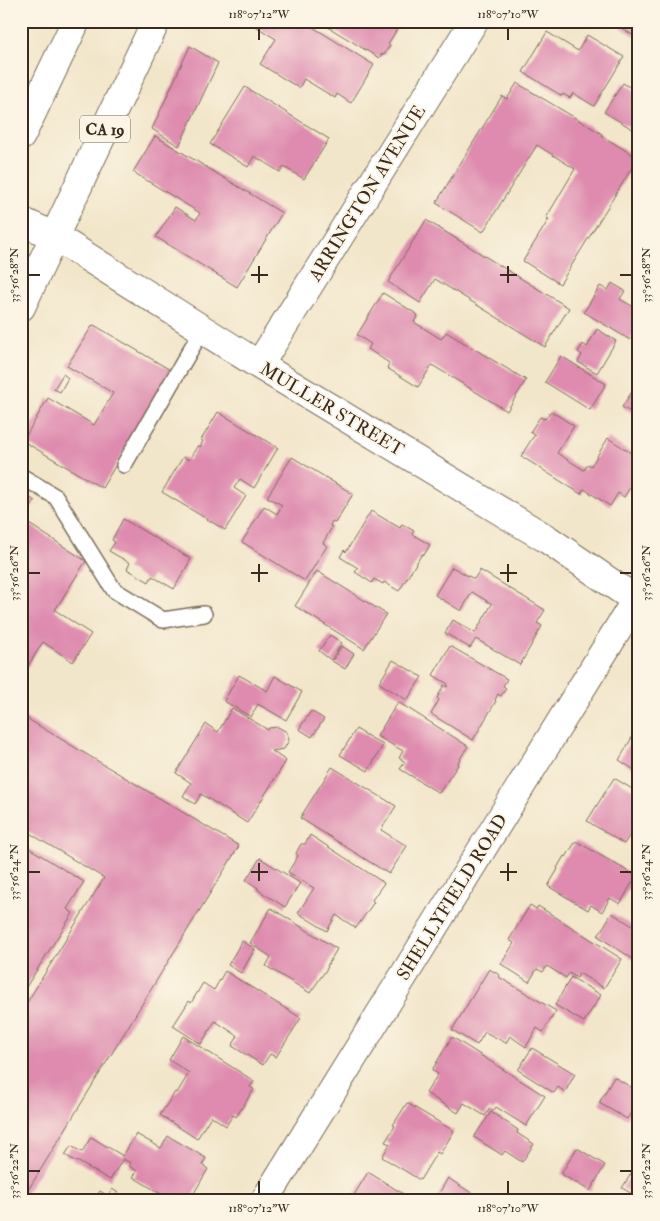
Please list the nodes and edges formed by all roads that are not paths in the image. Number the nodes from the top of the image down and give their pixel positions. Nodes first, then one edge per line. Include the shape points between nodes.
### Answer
1 (76, 21) edge
2 (156, 21) edge
3 (474, 21) edge
4 (25, 120) edge
5 (21, 220) edge
6 (54, 236) junction
7 (21, 307) edge
8 (202, 330) junction
9 (259, 366) junction
10 (124, 466) dead end
11 (21, 476) edge
12 (638, 599) edge
13 (204, 614) dead end
14 (265, 1200) edge

1 - 4 street
2 - 6 street, CA 19
3 - 9 street, ARRINGTON AVENUE
5 - 6 street, MULLER STREET
6 - 7 street, CA 19
6 - 8 street, MULLER STREET
8 - 9 street, MULLER STREET
8 - 10 lane
9 - 12 street, MULLER STREET via 548,539
11 - 13 lane via 56,497 114,590 164,620
12 - 14 street, SHELLYFIELD ROAD

